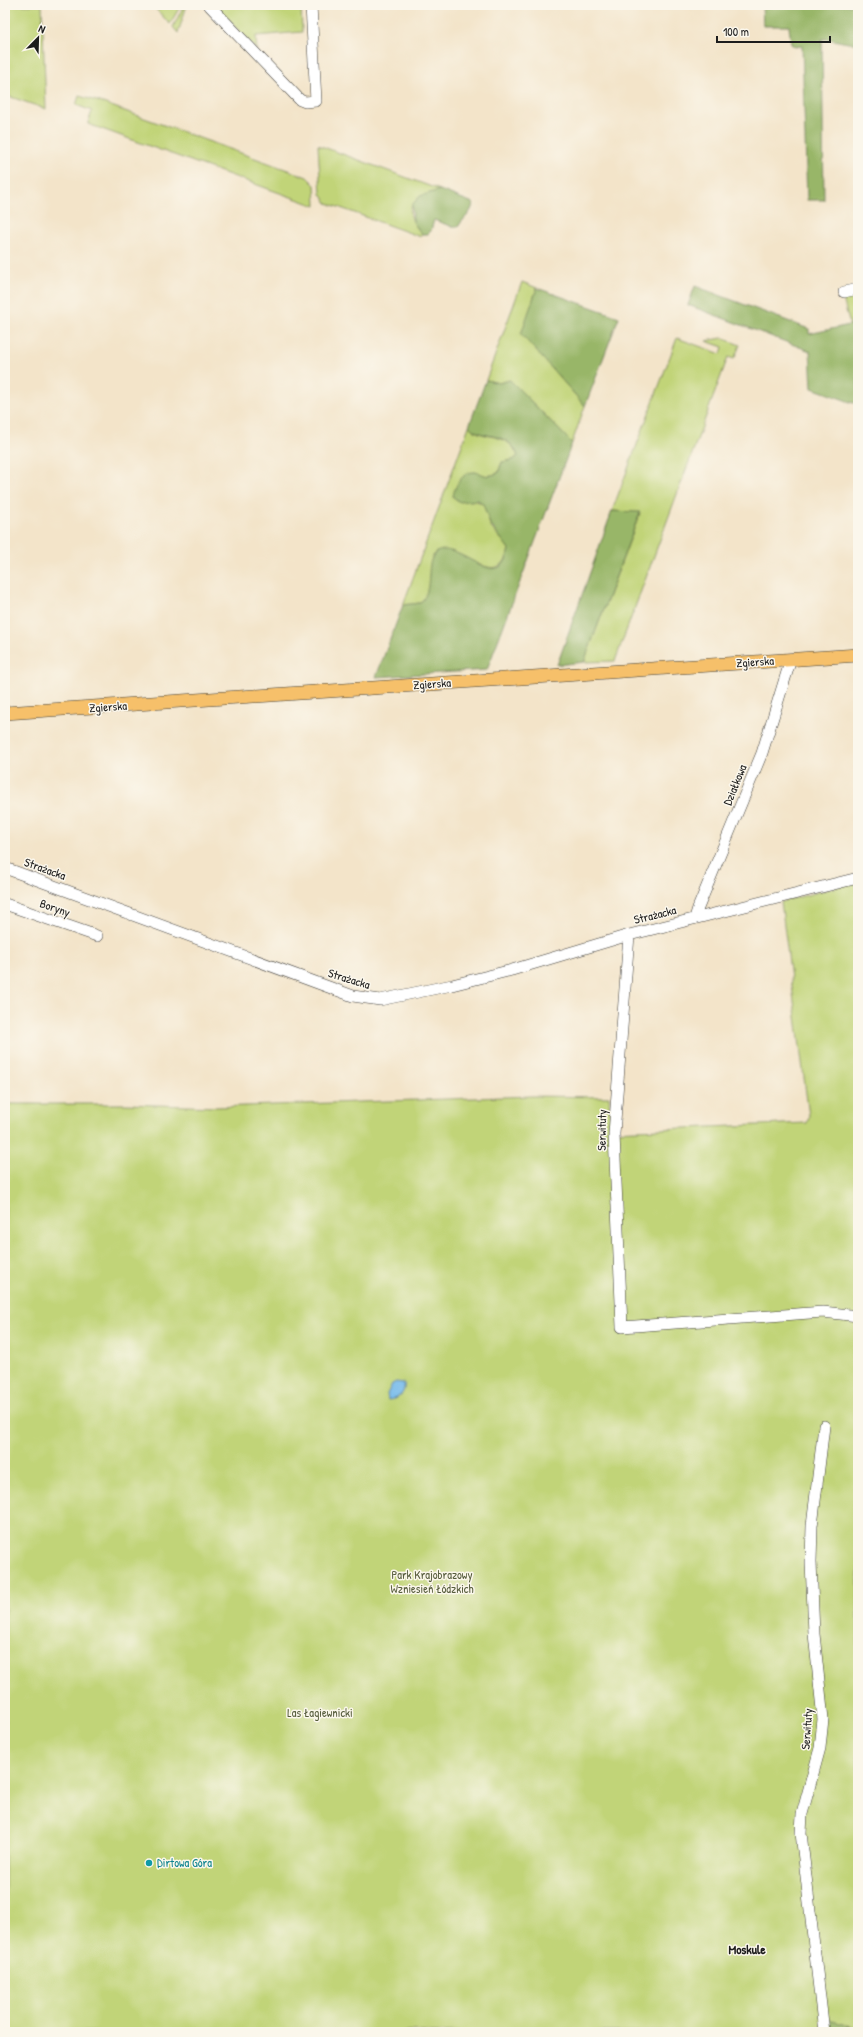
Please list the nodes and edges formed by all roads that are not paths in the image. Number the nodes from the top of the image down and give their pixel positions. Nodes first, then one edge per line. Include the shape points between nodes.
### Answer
1 (209, 5) edge
2 (310, 5) edge
3 (858, 288) edge
4 (844, 292) dead end
5 (858, 655) edge
6 (791, 659) junction
7 (5, 713) edge
8 (5, 868) edge
9 (858, 878) edge
10 (5, 904) edge
11 (695, 918) junction
12 (629, 935) junction
13 (97, 936) dead end
14 (858, 1316) edge
15 (824, 1426) dead end
16 (824, 2032) edge

1 - 2 street via 300,100 305,102 316,101
3 - 4 street
5 - 6 main road, Zgierska
6 - 7 main road, Zgierska
6 - 11 street, Działkowa via 762,753
8 - 12 street, Strażacka via 224,950 367,999 380,1000 416,993 512,970
9 - 11 street, Strażacka
10 - 13 street, Boryny
11 - 12 street, Strażacka
12 - 14 street, Serwituty via 614,1134 622,1327 823,1312
15 - 16 street, Serwituty via 810,1562 823,1719 820,1748 802,1814 801,1833

